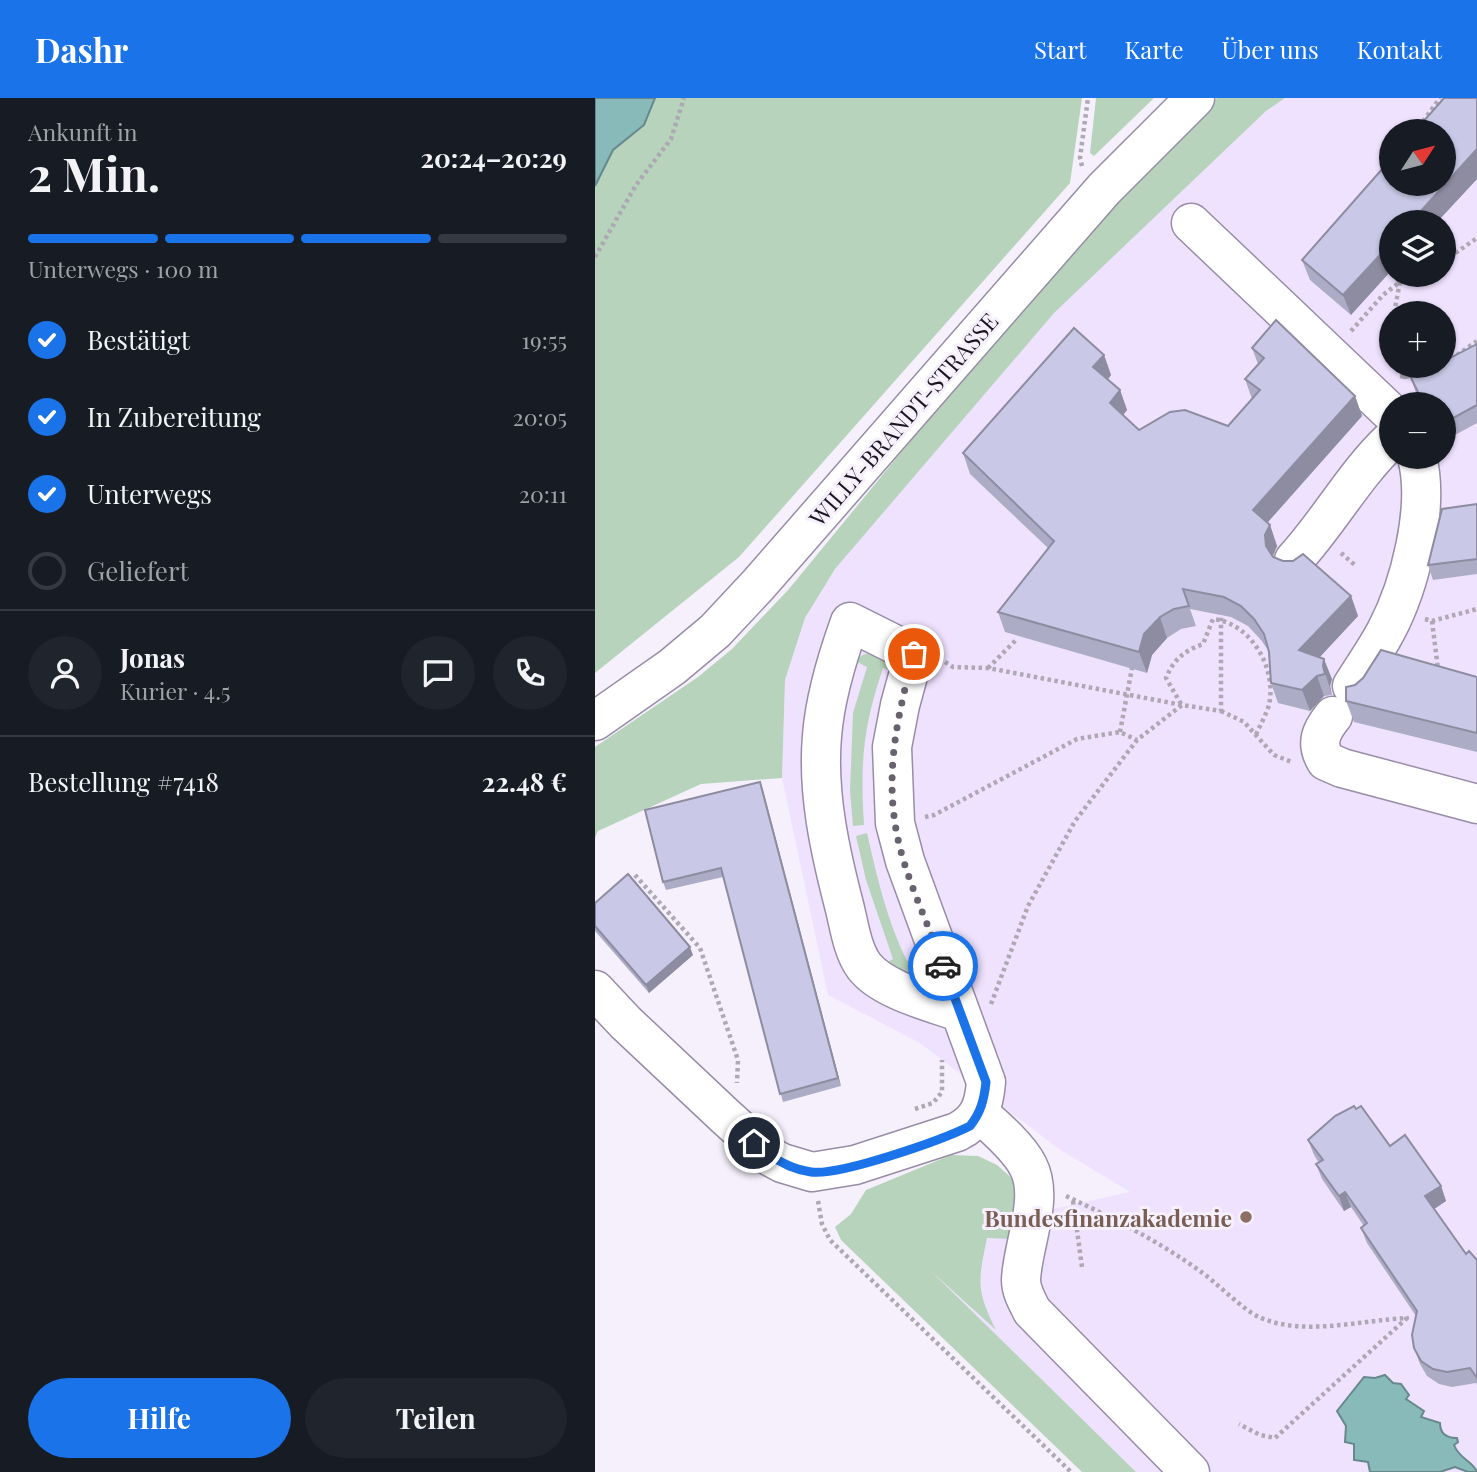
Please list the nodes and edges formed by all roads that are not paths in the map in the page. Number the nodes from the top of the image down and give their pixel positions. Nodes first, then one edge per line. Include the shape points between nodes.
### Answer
1 (1195, 98) edge
2 (1191, 223) dead end
3 (1379, 401) edge
4 (1379, 451) edge
5 (1420, 469) edge
6 (1294, 560) edge
7 (595, 721) edge
8 (1477, 804) edge
9 (595, 990) edge
10 (962, 1021) junction
11 (980, 1114) junction
12 (1189, 1472) edge

1 - 7 street, WILLY-BRANDT-STRASSE via 1104,189 715,631
2 - 3 street
4 - 6 street
5 - 8 street via 1419,525 1411,565 1388,628 1319,742 1326,761 1342,768
9 - 11 street via 726,1117 782,1163 813,1172 862,1164 957,1132
10 - 10 street via 895,823 893,747 914,654 850,622 836,662 822,735 823,807 857,954 876,978
10 - 11 street via 986,1082
11 - 12 street via 1028,1166 1034,1188 1021,1282 1032,1311

